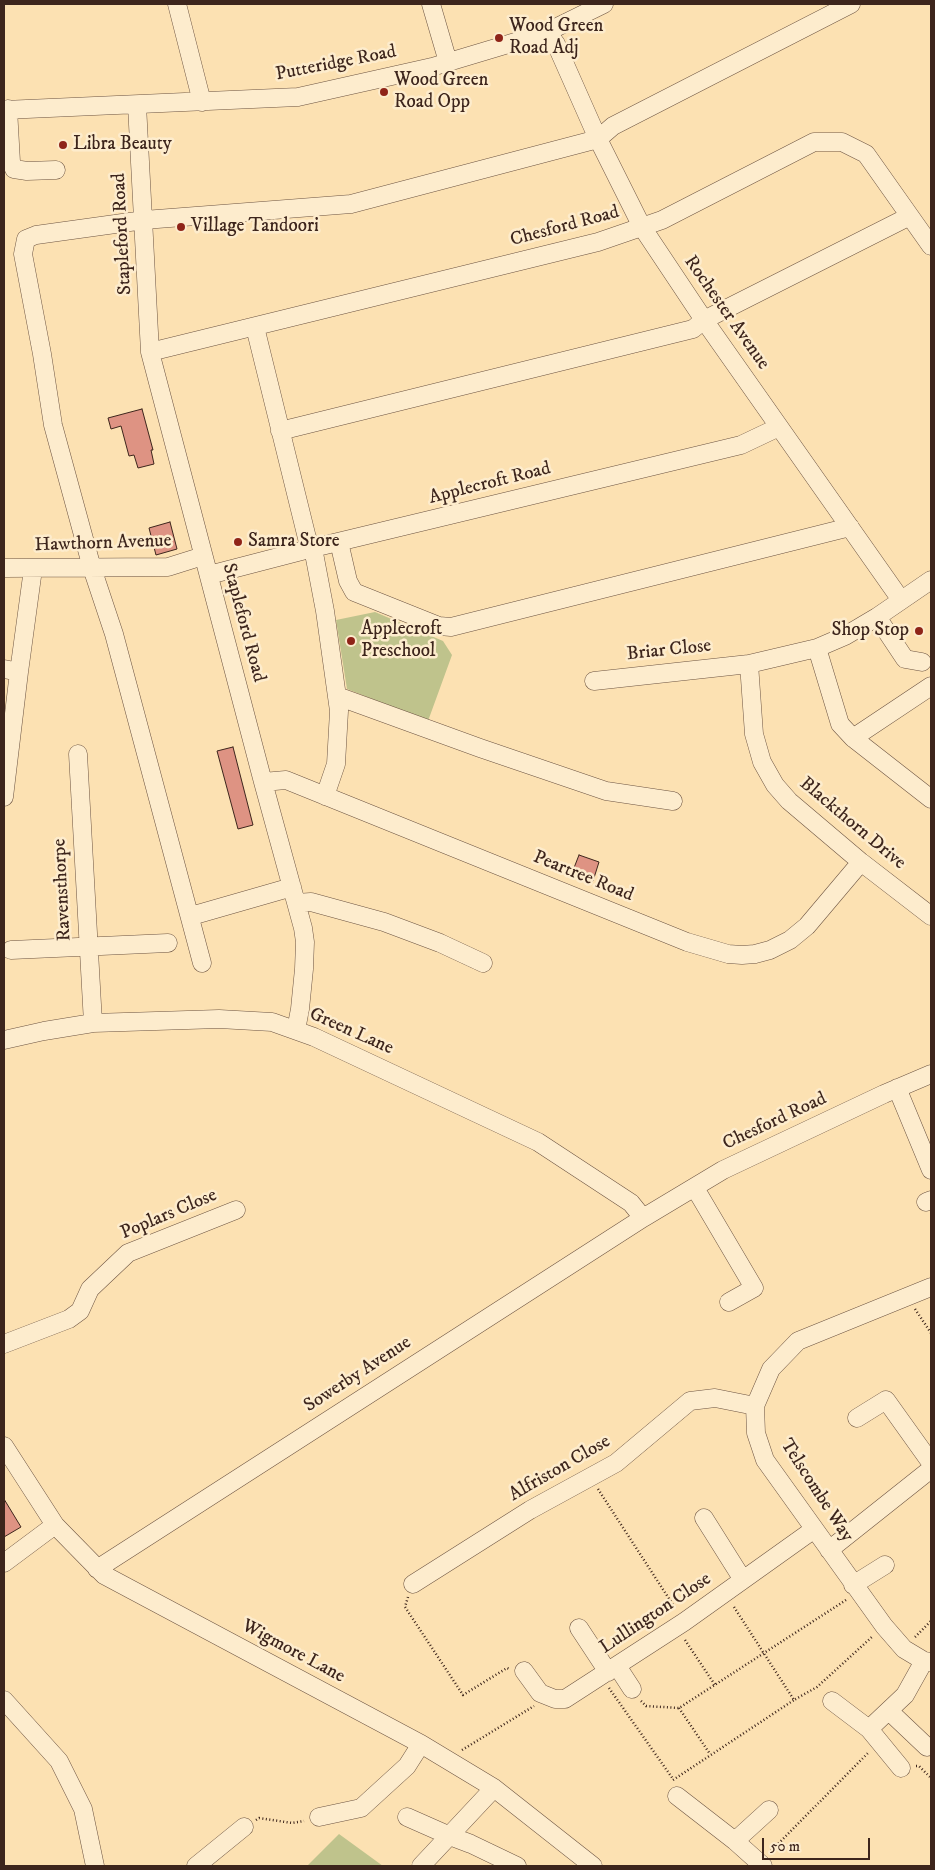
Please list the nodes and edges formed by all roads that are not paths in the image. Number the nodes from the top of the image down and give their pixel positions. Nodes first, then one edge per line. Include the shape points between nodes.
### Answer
1 (177, 4) edge
2 (432, 4) edge
3 (604, 4) edge
4 (851, 4) edge
5 (548, 32) junction
6 (448, 62) junction
7 (202, 102) junction
8 (137, 105) junction
9 (6, 109) edge
10 (598, 138) junction
11 (56, 170) dead end
12 (910, 216) junction
13 (144, 220) junction
14 (642, 227) junction
15 (931, 246) edge
16 (704, 320) junction
17 (255, 327) junction
18 (150, 352) junction
19 (779, 427) junction
20 (280, 431) junction
21 (850, 527) junction
22 (340, 542) junction
23 (313, 548) junction
24 (203, 556) junction
25 (4, 568) edge
26 (92, 568) junction
27 (33, 569) junction
28 (209, 575) junction
29 (929, 588) edge
30 (901, 600) junction
31 (877, 617) junction
32 (816, 648) junction
33 (922, 662) dead end
34 (749, 664) junction
35 (11, 670) edge
36 (594, 680) dead end
37 (931, 686) edge
38 (337, 696) junction
39 (853, 738) junction
40 (78, 754) dead end
41 (263, 782) junction
42 (325, 796) junction
43 (4, 797) edge
44 (931, 799) edge
45 (672, 801) dead end
46 (861, 862) junction
47 (294, 895) junction
48 (191, 916) junction
49 (931, 916) edge
50 (168, 943) dead end
51 (88, 947) junction
52 (11, 950) dead end
53 (202, 963) dead end
54 (483, 963) dead end
55 (93, 1023) junction
56 (296, 1030) junction
57 (4, 1040) edge
58 (931, 1074) edge
59 (897, 1088) junction
60 (931, 1170) edge
61 (695, 1188) junction
62 (236, 1210) dead end
63 (643, 1218) junction
64 (931, 1287) edge
65 (729, 1302) dead end
66 (4, 1344) edge
67 (756, 1406) junction
68 (857, 1418) dead end
69 (4, 1446) edge
70 (931, 1463) edge
71 (931, 1469) edge
72 (704, 1518) dead end
73 (55, 1525) junction
74 (813, 1530) junction
75 (829, 1550) junction
76 (4, 1563) edge
77 (885, 1565) dead end
78 (97, 1569) junction
79 (743, 1580) junction
80 (413, 1584) road end
81 (855, 1588) junction
82 (579, 1628) dead end
83 (928, 1662) edge
84 (524, 1671) road end
85 (608, 1671) junction
86 (632, 1689) road end
87 (4, 1700) edge
88 (832, 1701) dead end
89 (889, 1711) junction
90 (873, 1736) junction
91 (421, 1744) junction
92 (926, 1747) dead end
93 (901, 1768) dead end
94 (494, 1788) junction
95 (675, 1788) road end
96 (769, 1810) dead end
97 (319, 1817) road end
98 (407, 1817) dead end
99 (244, 1827) road end
100 (450, 1836) junction
101 (735, 1841) junction
102 (762, 1865) edge
103 (95, 1866) edge
104 (196, 1866) edge
105 (421, 1866) edge
106 (517, 1866) edge
107 (593, 1866) edge

1 - 7 street
2 - 6 street
3 - 5 street, Putteridge Road
4 - 10 street via 613,126
5 - 6 street, Putteridge Road
5 - 10 street, Rochester Avenue
6 - 7 street, Putteridge Road via 298,97
7 - 8 street, Putteridge Road
8 - 9 street, Putteridge Road
8 - 13 street, Stapleford Road
9 - 11 street via 14,169
10 - 13 street via 351,204
10 - 14 street, Rochester Avenue
12 - 14 street, Chesford Road via 866,154 842,142 814,142 662,220
12 - 15 street, Chesford Road
12 - 16 street
13 - 18 street, Stapleford Road
13 - 26 street via 36,235 26,239 23,254 53,425
14 - 16 street, Rochester Avenue
14 - 17 street, Chesford Road via 598,242
16 - 19 street, Rochester Avenue
16 - 20 street via 693,330
17 - 18 street, Chesford Road
17 - 20 street
18 - 24 street, Stapleford Road
19 - 21 street, Rochester Avenue
19 - 22 street, Applecroft Road via 741,445
20 - 23 street via 307,538
21 - 22 street via 451,627 439,626 354,592 348,581
21 - 30 street, Rochester Avenue
22 - 23 street, Applecroft Road
23 - 28 street, Applecroft Road
23 - 38 street
24 - 26 street, Hawthorn Avenue via 168,567
24 - 28 street, Stapleford Road
25 - 27 street, Hawthorn Avenue
26 - 27 street, Hawthorn Avenue
26 - 48 street via 114,634
27 - 35 street
28 - 41 street, Stapleford Road
29 - 30 street, Briar Close
30 - 31 street, Briar Close
31 - 32 street, Briar Close
31 - 33 street via 905,659
32 - 34 street, Briar Close
32 - 39 street via 840,724
34 - 36 street, Briar Close
34 - 46 street, Blackthorn Drive via 754,734 762,762 775,785 789,801
35 - 43 street
37 - 39 street
38 - 42 street via 336,764
38 - 45 street via 606,791
39 - 44 street
40 - 51 street, Ravensthorpe
41 - 42 street, Peartree Road via 286,780
41 - 47 street, Stapleford Road
42 - 46 street, Peartree Road via 687,942 728,954 755,954 790,940 812,921
46 - 49 street, Blackthorn Drive
47 - 48 street
47 - 54 street via 384,922
47 - 56 street, Stapleford Road via 305,942
48 - 53 street
50 - 51 street
51 - 52 street
51 - 55 street, Ravensthorpe
55 - 56 street, Green Lane via 246,1019 272,1022
55 - 57 street, Green Lane
56 - 63 street, Green Lane via 538,1142 630,1203
58 - 59 street, Chesford Road
59 - 60 street
59 - 61 street, Chesford Road via 722,1170
61 - 63 street, Chesford Road
61 - 65 street via 754,1288
62 - 66 street, Poplars Close via 128,1253 90,1289 80,1311 69,1319
63 - 78 street, Sowerby Avenue
64 - 67 street, Telscombe Way via 798,1341 771,1369
67 - 74 street, Telscombe Way via 756,1433 765,1460
67 - 80 street, Alfriston Close via 714,1398 690,1400 616,1463 530,1510
68 - 70 street via 886,1400
69 - 73 street, Wigmore Lane
71 - 75 street
72 - 79 street
73 - 76 street
73 - 78 street, Wigmore Lane
74 - 75 street, Telscombe Way
74 - 79 street, Lullington Close
75 - 81 street, Telscombe Way
77 - 81 street
78 - 91 street, Wigmore Lane
79 - 85 street, Lullington Close
81 - 83 street, Telscombe Way via 904,1649
82 - 85 street
83 - 89 street
84 - 85 street, Lullington Close via 540,1693 548,1698 565,1698
85 - 86 street
87 - 103 street via 59,1761 83,1809
88 - 90 street
89 - 90 street
89 - 92 street
90 - 93 street
91 - 94 street, Wigmore Lane
91 - 97 street via 407,1766 361,1808
94 - 100 street
94 - 107 street, Wigmore Lane
95 - 101 street
96 - 101 street
98 - 100 street
99 - 104 street
100 - 105 street
100 - 106 street
101 - 102 street

